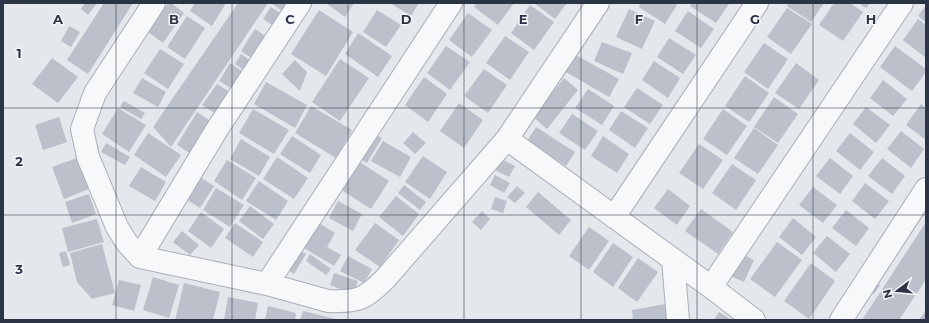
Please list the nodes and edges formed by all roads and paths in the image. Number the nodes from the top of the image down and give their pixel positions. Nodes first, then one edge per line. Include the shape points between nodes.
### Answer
1 (154, 3) edge
2 (300, 3) edge
3 (451, 3) edge
4 (598, 3) edge
5 (756, 3) edge
6 (902, 3) edge
7 (507, 139) junction
8 (926, 189) edge
9 (614, 217) junction
10 (140, 257) junction
11 (673, 260) junction
12 (267, 284) junction
13 (711, 287) junction
14 (678, 320) edge
15 (754, 320) edge
16 (841, 320) edge

1 - 10 street via 95,93 82,130 88,158 117,227
2 - 10 street via 216,131
3 - 12 street
4 - 7 street
5 - 9 street
6 - 13 street
7 - 9 street
7 - 12 street via 385,279 367,296 349,301 328,301
8 - 16 street
9 - 11 street
10 - 12 street
11 - 13 street
11 - 14 street
13 - 15 street

